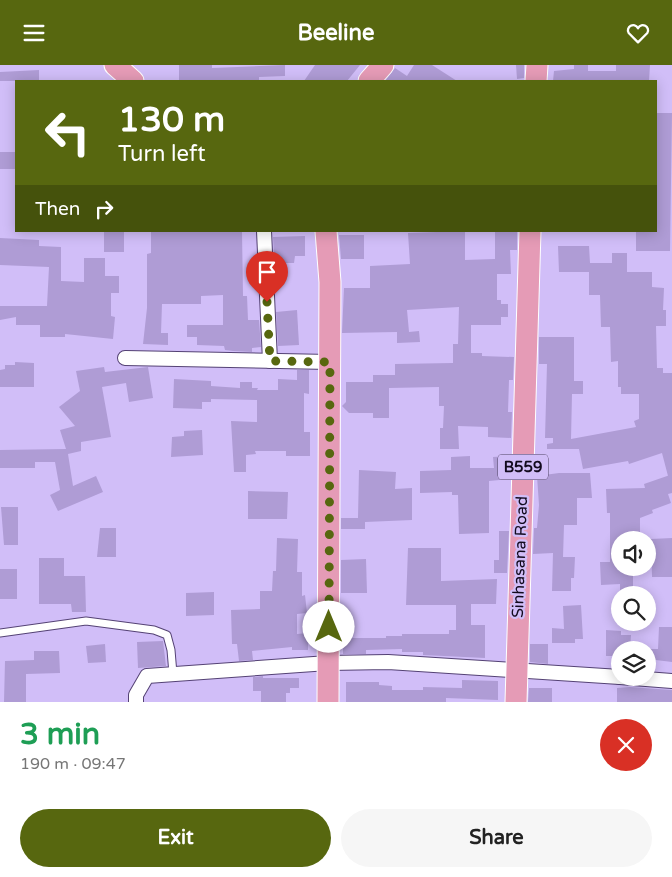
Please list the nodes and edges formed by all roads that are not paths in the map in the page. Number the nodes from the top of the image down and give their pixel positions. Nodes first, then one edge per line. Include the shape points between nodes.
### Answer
1 (115, 65) edge
2 (383, 65) edge
3 (537, 65) edge
4 (132, 80) edge
5 (369, 80) edge
6 (536, 80) edge
7 (264, 232) edge
8 (326, 232) edge
9 (530, 232) edge
10 (125, 358) dead end
11 (270, 361) junction
12 (330, 362) junction
13 (0, 633) edge
14 (328, 663) junction
15 (516, 671) junction
16 (173, 674) junction
17 (611, 676) edge
18 (656, 680) edge
19 (672, 681) edge
20 (136, 702) edge
21 (328, 702) edge
22 (516, 702) edge

1 - 4 main road
2 - 5 main road
3 - 6 main road
7 - 11 street
8 - 12 main road
9 - 15 main road, Sinhasana Road / B559
10 - 11 street
11 - 12 street
12 - 14 main road
13 - 16 lane via 86,621 154,630 167,635
14 - 15 street via 388,662
14 - 16 street
14 - 21 main road
15 - 17 street
15 - 22 main road, Sinhasana Road / B559
16 - 20 street via 147,676 136,695
18 - 19 street

